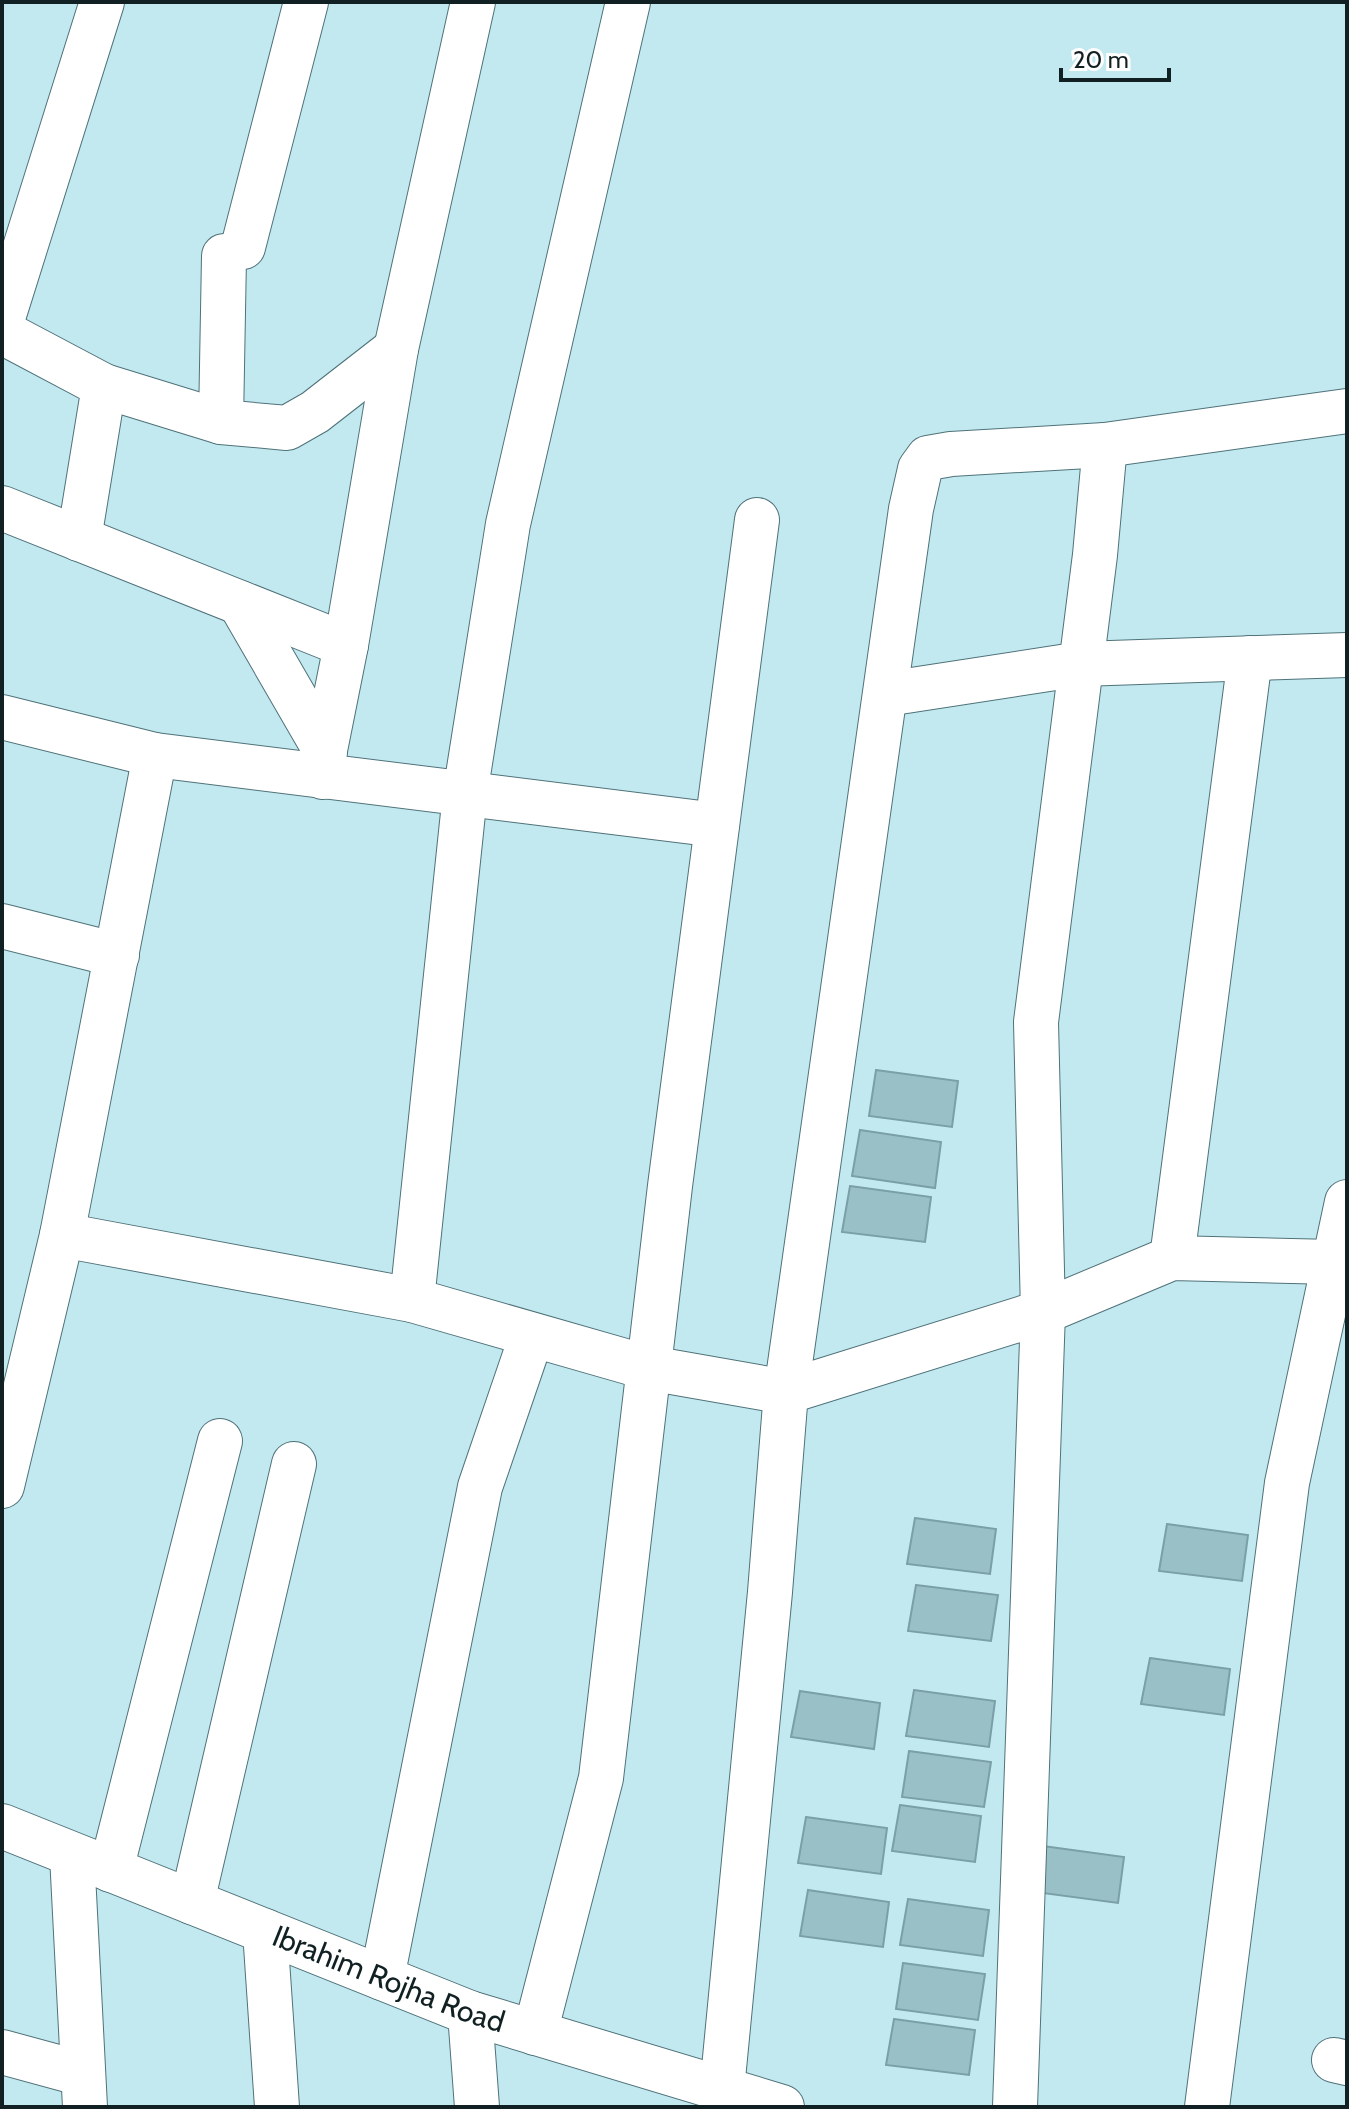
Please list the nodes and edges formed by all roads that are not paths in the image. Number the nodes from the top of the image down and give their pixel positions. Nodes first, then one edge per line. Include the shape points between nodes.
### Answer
1 (102, 2) edge
2 (306, 2) edge
3 (473, 2) edge
4 (628, 2) edge
5 (2, 321) edge
6 (2, 332) edge
7 (396, 349) junction
8 (104, 386) junction
9 (1347, 411) edge
10 (221, 422) junction
11 (1105, 445) junction
12 (2, 508) edge
13 (757, 520) dead end
14 (79, 539) junction
15 (240, 603) junction
16 (346, 645) junction
17 (1347, 655) edge
18 (1250, 658) junction
19 (1081, 664) junction
20 (886, 694) junction
21 (2, 717) edge
22 (155, 755) junction
23 (324, 764) junction
24 (465, 794) junction
25 (717, 825) junction
26 (2, 926) edge
27 (117, 955) junction
28 (1347, 1202) edge
29 (62, 1235) junction
30 (1172, 1258) junction
31 (1334, 1262) junction
32 (412, 1300) junction
33 (1043, 1312) junction
34 (532, 1335) junction
35 (649, 1368) junction
36 (786, 1392) junction
37 (220, 1441) dead end
38 (294, 1464) dead end
39 (2, 1486) edge
40 (2, 1826) edge
41 (91, 1862) junction
42 (192, 1902) junction
43 (265, 1931) junction
44 (382, 1978) junction
45 (470, 2013) junction
46 (535, 2033) junction
47 (2, 2052) edge
48 (722, 2089) junction
49 (84, 2091) edge
50 (677, 2091) edge
51 (277, 2107) edge
52 (477, 2107) edge
53 (782, 2107) edge
54 (1015, 2107) edge
55 (1207, 2107) edge

1 - 5 street
2 - 10 street via 234,252
3 - 7 street
4 - 24 street via 508,524
6 - 8 street
7 - 10 street via 287,428
7 - 16 street
8 - 10 street
8 - 14 street
9 - 11 street
11 - 19 street
11 - 20 street via 951,454 923,463 911,509
12 - 14 street
13 - 25 street
14 - 15 street
15 - 16 street
15 - 23 street
16 - 23 street
17 - 18 street
18 - 19 street
18 - 30 street
19 - 20 street
19 - 33 street via 1036,1022
20 - 36 street
21 - 22 street
22 - 23 street
22 - 27 street
23 - 24 street
24 - 25 street
24 - 32 street
25 - 35 street
26 - 27 street
27 - 29 street
28 - 31 street
29 - 32 street
29 - 39 street
30 - 31 street
30 - 33 street
31 - 55 street via 1287,1483
32 - 34 street
33 - 36 street
33 - 54 street
34 - 35 street
34 - 44 street via 480,1487
35 - 36 street
35 - 46 street via 601,1778
36 - 48 street
37 - 41 street
38 - 42 street
40 - 41 street, Ibrahim Rojha Road
41 - 42 street, Ibrahim Rojha Road
41 - 49 street
42 - 43 street, Ibrahim Rojha Road
43 - 44 street, Ibrahim Rojha Road
43 - 51 street
44 - 45 street, Ibrahim Rojha Road
45 - 46 street, Ibrahim Rojha Road
45 - 52 street
46 - 50 street, Ibrahim Rojha Road
47 - 49 street
48 - 50 street, Ibrahim Rojha Road
48 - 53 street, Ibrahim Rojha Road

